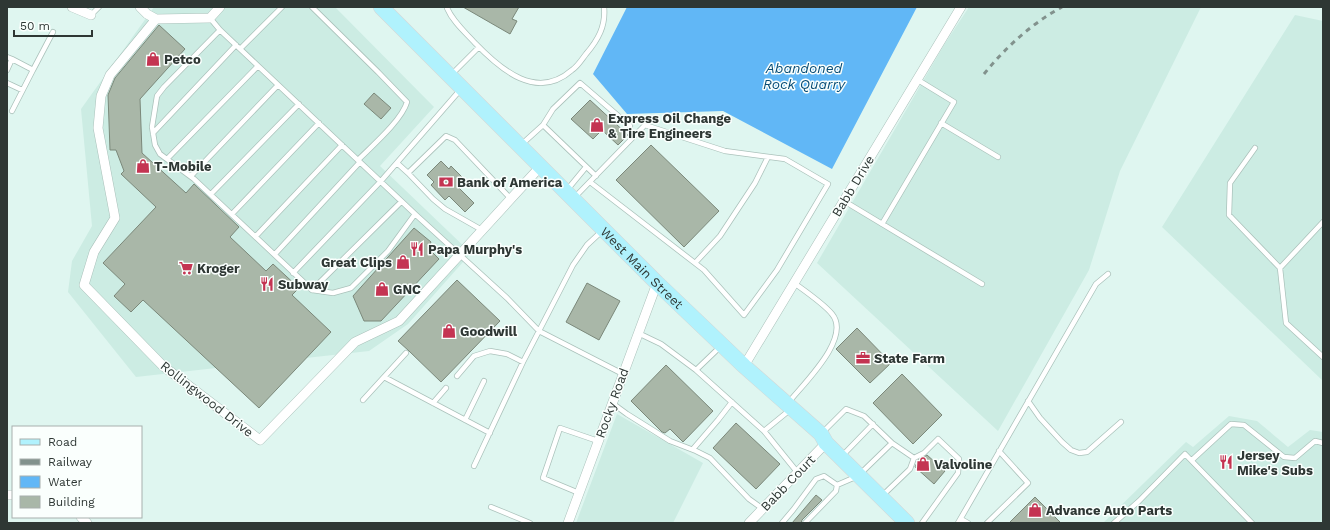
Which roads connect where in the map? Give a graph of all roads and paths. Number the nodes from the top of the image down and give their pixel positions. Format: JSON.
{"nodes":[{"id":1,"x":72,"y":7,"type":"edge"},
{"id":2,"x":99,"y":7,"type":"edge"},
{"id":3,"x":140,"y":7,"type":"edge"},
{"id":4,"x":220,"y":7,"type":"edge"},
{"id":5,"x":282,"y":7,"type":"edge"},
{"id":6,"x":312,"y":7,"type":"edge"},
{"id":7,"x":381,"y":7,"type":"edge"},
{"id":8,"x":447,"y":7,"type":"edge"},
{"id":9,"x":604,"y":7,"type":"edge"},
{"id":10,"x":961,"y":7,"type":"edge"},
{"id":11,"x":91,"y":15,"type":"joint"},
{"id":12,"x":210,"y":18,"type":"junction"},
{"id":13,"x":156,"y":19,"type":"junction"},
{"id":14,"x":220,"y":30,"type":"junction"},
{"id":15,"x":53,"y":32,"type":"dead end"},
{"id":16,"x":238,"y":47,"type":"junction"},
{"id":17,"x":479,"y":47,"type":"junction"},
{"id":18,"x":7,"y":57,"type":"edge"},
{"id":19,"x":12,"y":59,"type":"junction"},
{"id":20,"x":258,"y":66,"type":"junction"},
{"id":21,"x":7,"y":70,"type":"edge"},
{"id":22,"x":33,"y":70,"type":"junction"},
{"id":23,"x":450,"y":76,"type":"junction"},
{"id":24,"x":918,"y":80,"type":"junction"},
{"id":25,"x":7,"y":83,"type":"edge"},
{"id":26,"x":278,"y":85,"type":"junction"},
{"id":27,"x":462,"y":88,"type":"junction"},
{"id":28,"x":22,"y":90,"type":"junction"},
{"id":29,"x":299,"y":104,"type":"junction"},
{"id":30,"x":12,"y":111,"type":"dead end"},
{"id":31,"x":319,"y":123,"type":"junction"},
{"id":32,"x":941,"y":123,"type":"junction"},
{"id":33,"x":543,"y":125,"type":"junction"},
{"id":34,"x":630,"y":126,"type":"dead end"},
{"id":35,"x":153,"y":133,"type":"junction"},
{"id":36,"x":342,"y":145,"type":"junction"},
{"id":37,"x":520,"y":146,"type":"junction"},
{"id":38,"x":1255,"y":148,"type":"dead end"},
{"id":39,"x":768,"y":157,"type":"junction"},
{"id":40,"x":998,"y":157,"type":"dead end"},
{"id":41,"x":167,"y":159,"type":"junction"},
{"id":42,"x":359,"y":161,"type":"junction"},
{"id":43,"x":396,"y":163,"type":"junction"},
{"id":44,"x":540,"y":167,"type":"junction"},
{"id":45,"x":586,"y":167,"type":"junction"},
{"id":46,"x":408,"y":172,"type":"junction"},
{"id":47,"x":191,"y":176,"type":"junction"},
{"id":48,"x":596,"y":176,"type":"junction"},
{"id":49,"x":381,"y":181,"type":"junction"},
{"id":50,"x":590,"y":182,"type":"junction"},
{"id":51,"x":211,"y":194,"type":"junction"},
{"id":52,"x":569,"y":196,"type":"junction"},
{"id":53,"x":511,"y":199,"type":"junction"},
{"id":54,"x":844,"y":201,"type":"junction"},
{"id":55,"x":401,"y":202,"type":"junction"},
{"id":56,"x":232,"y":214,"type":"junction"},
{"id":57,"x":415,"y":214,"type":"junction"},
{"id":58,"x":1323,"y":222,"type":"edge"},
{"id":59,"x":882,"y":224,"type":"junction"},
{"id":60,"x":482,"y":230,"type":"junction"},
{"id":61,"x":603,"y":230,"type":"junction"},
{"id":62,"x":256,"y":236,"type":"junction"},
{"id":63,"x":275,"y":254,"type":"junction"},
{"id":64,"x":459,"y":255,"type":"junction"},
{"id":65,"x":695,"y":263,"type":"junction"},
{"id":66,"x":1280,"y":268,"type":"junction"},
{"id":67,"x":293,"y":273,"type":"junction"},
{"id":68,"x":1108,"y":274,"type":"dead end"},
{"id":69,"x":656,"y":283,"type":"junction"},
{"id":70,"x":794,"y":283,"type":"junction"},
{"id":71,"x":982,"y":284,"type":"dead end"},
{"id":72,"x":312,"y":290,"type":"junction"},
{"id":73,"x":539,"y":331,"type":"junction"},
{"id":74,"x":638,"y":333,"type":"junction"},
{"id":75,"x":722,"y":344,"type":"junction"},
{"id":76,"x":406,"y":353,"type":"dead end"},
{"id":77,"x":1323,"y":357,"type":"edge"},
{"id":78,"x":524,"y":362,"type":"junction"},
{"id":79,"x":744,"y":366,"type":"junction"},
{"id":80,"x":696,"y":370,"type":"junction"},
{"id":81,"x":623,"y":374,"type":"junction"},
{"id":82,"x":457,"y":376,"type":"dead end"},
{"id":83,"x":384,"y":377,"type":"junction"},
{"id":84,"x":484,"y":381,"type":"dead end"},
{"id":85,"x":446,"y":388,"type":"dead end"},
{"id":86,"x":363,"y":400,"type":"dead end"},
{"id":87,"x":1028,"y":401,"type":"junction"},
{"id":88,"x":732,"y":402,"type":"junction"},
{"id":89,"x":434,"y":403,"type":"junction"},
{"id":90,"x":612,"y":403,"type":"junction"},
{"id":91,"x":789,"y":406,"type":"junction"},
{"id":92,"x":465,"y":420,"type":"junction"},
{"id":93,"x":1121,"y":422,"type":"dead end"},
{"id":94,"x":873,"y":424,"type":"junction"},
{"id":95,"x":764,"y":431,"type":"junction"},
{"id":96,"x":490,"y":434,"type":"junction"},
{"id":97,"x":823,"y":439,"type":"junction"},
{"id":98,"x":598,"y":440,"type":"junction"},
{"id":99,"x":892,"y":443,"type":"junction"},
{"id":100,"x":1323,"y":443,"type":"edge"},
{"id":101,"x":693,"y":449,"type":"junction"},
{"id":102,"x":999,"y":451,"type":"junction"},
{"id":103,"x":840,"y":457,"type":"junction"},
{"id":104,"x":914,"y":458,"type":"junction"},
{"id":105,"x":1192,"y":460,"type":"junction"},
{"id":106,"x":474,"y":466,"type":"dead end"},
{"id":107,"x":798,"y":473,"type":"junction"},
{"id":108,"x":858,"y":476,"type":"junction"},
{"id":109,"x":837,"y":485,"type":"junction"},
{"id":110,"x":579,"y":493,"type":"junction"},
{"id":111,"x":881,"y":498,"type":"junction"},
{"id":112,"x":491,"y":507,"type":"dead end"},
{"id":113,"x":763,"y":509,"type":"junction"},
{"id":114,"x":960,"y":521,"type":"edge"},
{"id":115,"x":751,"y":522,"type":"edge"},
{"id":116,"x":530,"y":523,"type":"edge"},
{"id":117,"x":568,"y":523,"type":"edge"},
{"id":118,"x":782,"y":523,"type":"edge"},
{"id":119,"x":805,"y":523,"type":"edge"},
{"id":120,"x":907,"y":523,"type":"edge"},
{"id":121,"x":922,"y":523,"type":"edge"},
{"id":122,"x":968,"y":523,"type":"edge"},
{"id":123,"x":987,"y":523,"type":"edge"},
{"id":124,"x":1114,"y":523,"type":"edge"},
{"id":125,"x":1252,"y":523,"type":"edge"}],
"edges":[{"from":1,"to":11,"type":"street"},
{"from":2,"to":11,"type":"lane"},
{"from":3,"to":13,"type":"street"},
{"from":4,"to":12,"type":"street"},
{"from":5,"to":16,"type":"lane"},
{"from":6,"to":42,"type":"lane"},
{"from":7,"to":23,"type":"main road","name":"West Main Street"},
{"from":8,"to":17,"type":"lane"},
{"from":9,"to":17,"type":"lane"},
{"from":10,"to":24,"type":"street","name":"Babb Drive"},
{"from":12,"to":13,"type":"street"},
{"from":12,"to":14,"type":"lane"},
{"from":13,"to":64,"type":"street","name":"Rollingwood Drive"},
{"from":14,"to":16,"type":"lane"},
{"from":14,"to":35,"type":"lane"},
{"from":15,"to":22,"type":"lane"},
{"from":16,"to":20,"type":"lane"},
{"from":16,"to":35,"type":"lane"},
{"from":17,"to":23,"type":"lane"},
{"from":18,"to":19,"type":"lane"},
{"from":19,"to":21,"type":"lane"},
{"from":19,"to":22,"type":"lane"},
{"from":20,"to":26,"type":"lane"},
{"from":20,"to":41,"type":"lane"},
{"from":22,"to":28,"type":"lane"},
{"from":23,"to":27,"type":"main road","name":"West Main Street"},
{"from":24,"to":32,"type":"lane"},
{"from":24,"to":54,"type":"street","name":"Babb Drive"},
{"from":25,"to":28,"type":"lane"},
{"from":26,"to":29,"type":"lane"},
{"from":26,"to":47,"type":"lane"},
{"from":27,"to":37,"type":"main road","name":"West Main Street"},
{"from":27,"to":43,"type":"lane"},
{"from":28,"to":30,"type":"lane"},
{"from":29,"to":31,"type":"lane"},
{"from":29,"to":51,"type":"lane"},
{"from":31,"to":36,"type":"lane"},
{"from":31,"to":56,"type":"lane"},
{"from":32,"to":40,"type":"lane"},
{"from":32,"to":59,"type":"lane"},
{"from":33,"to":34,"type":"lane"},
{"from":33,"to":37,"type":"lane"},
{"from":33,"to":45,"type":"lane"},
{"from":35,"to":41,"type":"lane"},
{"from":36,"to":42,"type":"lane"},
{"from":36,"to":62,"type":"lane"},
{"from":37,"to":44,"type":"main road","name":"West Main Street"},
{"from":38,"to":66,"type":"lane"},
{"from":39,"to":48,"type":"lane"},
{"from":39,"to":65,"type":"lane"},
{"from":39,"to":65,"type":"lane"},
{"from":41,"to":47,"type":"lane"},
{"from":42,"to":49,"type":"lane"},
{"from":42,"to":63,"type":"lane"},
{"from":43,"to":46,"type":"lane"},
{"from":43,"to":49,"type":"lane"},
{"from":44,"to":52,"type":"main road","name":"West Main Street"},
{"from":44,"to":53,"type":"street","name":"Rollingwood Drive"},
{"from":45,"to":48,"type":"lane"},
{"from":45,"to":52,"type":"lane"},
{"from":46,"to":53,"type":"lane"},
{"from":46,"to":60,"type":"lane"},
{"from":47,"to":51,"type":"lane"},
{"from":48,"to":50,"type":"lane"},
{"from":49,"to":55,"type":"lane"},
{"from":49,"to":67,"type":"lane"},
{"from":50,"to":52,"type":"lane"},
{"from":50,"to":65,"type":"lane"},
{"from":51,"to":56,"type":"lane"},
{"from":52,"to":61,"type":"main road","name":"West Main Street"},
{"from":53,"to":60,"type":"street","name":"Rollingwood Drive"},
{"from":54,"to":59,"type":"lane"},
{"from":54,"to":70,"type":"street","name":"Babb Drive"},
{"from":55,"to":57,"type":"lane"},
{"from":55,"to":72,"type":"lane"},
{"from":56,"to":62,"type":"lane"},
{"from":57,"to":64,"type":"lane"},
{"from":57,"to":72,"type":"lane"},
{"from":58,"to":66,"type":"lane"},
{"from":59,"to":71,"type":"lane"},
{"from":60,"to":64,"type":"street","name":"Rollingwood Drive"},
{"from":61,"to":69,"type":"main road","name":"West Main Street"},
{"from":61,"to":73,"type":"lane"},
{"from":62,"to":63,"type":"lane"},
{"from":63,"to":67,"type":"lane"},
{"from":64,"to":73,"type":"lane"},
{"from":66,"to":77,"type":"lane"},
{"from":67,"to":72,"type":"lane"},
{"from":68,"to":87,"type":"lane"},
{"from":69,"to":74,"type":"street","name":"Rocky Road"},
{"from":69,"to":75,"type":"main road","name":"West Main Street"},
{"from":70,"to":79,"type":"street","name":"Babb Drive"},
{"from":70,"to":91,"type":"lane"},
{"from":73,"to":78,"type":"lane"},
{"from":73,"to":81,"type":"lane"},
{"from":74,"to":80,"type":"lane"},
{"from":74,"to":81,"type":"street","name":"Rocky Road"},
{"from":75,"to":79,"type":"main road","name":"West Main Street"},
{"from":75,"to":80,"type":"lane"},
{"from":76,"to":83,"type":"lane"},
{"from":78,"to":82,"type":"lane"},
{"from":78,"to":96,"type":"lane"},
{"from":79,"to":91,"type":"main road","name":"West Main Street"},
{"from":80,"to":88,"type":"lane"},
{"from":81,"to":90,"type":"street","name":"Rocky Road"},
{"from":83,"to":86,"type":"lane"},
{"from":83,"to":89,"type":"lane"},
{"from":84,"to":92,"type":"lane"},
{"from":85,"to":89,"type":"lane"},
{"from":87,"to":93,"type":"lane"},
{"from":87,"to":102,"type":"lane"},
{"from":88,"to":95,"type":"lane"},
{"from":88,"to":101,"type":"lane"},
{"from":89,"to":92,"type":"lane"},
{"from":90,"to":98,"type":"street","name":"Rocky Road"},
{"from":90,"to":101,"type":"lane"},
{"from":91,"to":95,"type":"lane"},
{"from":91,"to":97,"type":"main road","name":"West Main Street"},
{"from":92,"to":96,"type":"lane"},
{"from":94,"to":97,"type":"lane"},
{"from":94,"to":99,"type":"lane"},
{"from":94,"to":103,"type":"lane"},
{"from":95,"to":107,"type":"lane"},
{"from":96,"to":106,"type":"lane"},
{"from":97,"to":103,"type":"main road","name":"West Main Street"},
{"from":97,"to":107,"type":"street","name":"Babb Court"},
{"from":98,"to":110,"type":"street","name":"Rocky Road"},
{"from":98,"to":110,"type":"lane"},
{"from":99,"to":104,"type":"lane"},
{"from":99,"to":108,"type":"lane"},
{"from":100,"to":105,"type":"lane"},
{"from":101,"to":113,"type":"lane"},
{"from":102,"to":114,"type":"lane"},
{"from":102,"to":123,"type":"lane"},
{"from":103,"to":108,"type":"main road","name":"West Main Street"},
{"from":104,"to":111,"type":"lane"},
{"from":104,"to":121,"type":"lane"},
{"from":105,"to":124,"type":"lane"},
{"from":105,"to":125,"type":"lane"},
{"from":107,"to":113,"type":"street","name":"Babb Court"},
{"from":108,"to":109,"type":"lane"},
{"from":108,"to":111,"type":"main road","name":"West Main Street"},
{"from":109,"to":118,"type":"lane"},
{"from":109,"to":119,"type":"lane"},
{"from":110,"to":117,"type":"street","name":"Rocky Road"},
{"from":111,"to":120,"type":"main road","name":"West Main Street"},
{"from":112,"to":116,"type":"lane"},
{"from":113,"to":115,"type":"street","name":"Babb Court"},
{"from":114,"to":122,"type":"lane"}]}
